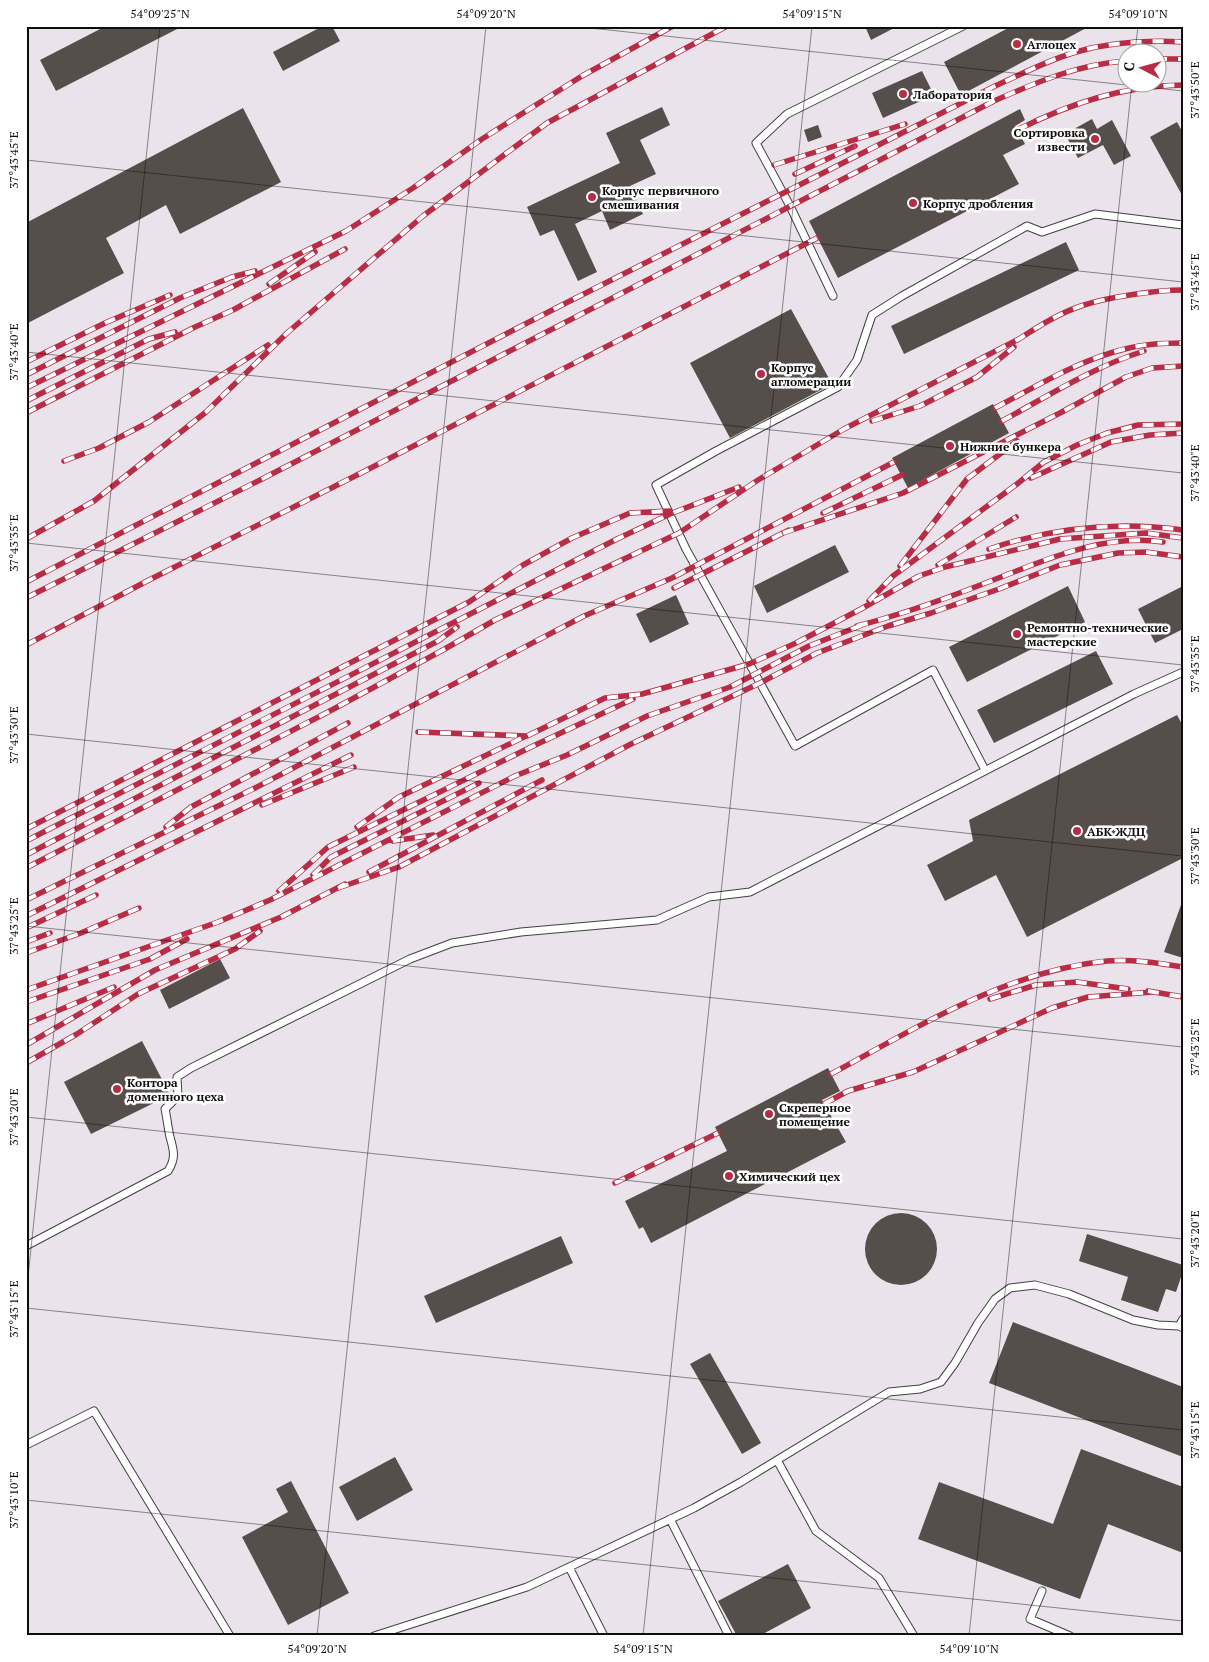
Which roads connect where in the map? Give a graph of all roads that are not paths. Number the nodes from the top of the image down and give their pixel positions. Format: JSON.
{"nodes":[{"id":1,"x":963,"y":26,"type":"edge"},
{"id":2,"x":1183,"y":225,"type":"edge"},
{"id":3,"x":833,"y":296,"type":"dead end"},
{"id":4,"x":1183,"y":672,"type":"edge"},
{"id":5,"x":985,"y":770,"type":"junction"},
{"id":6,"x":26,"y":1246,"type":"edge"},
{"id":7,"x":1182,"y":1324,"type":"edge"},
{"id":8,"x":26,"y":1445,"type":"edge"},
{"id":9,"x":777,"y":1460,"type":"junction"},
{"id":10,"x":670,"y":1519,"type":"junction"},
{"id":11,"x":569,"y":1566,"type":"junction"},
{"id":12,"x":1042,"y":1591,"type":"dead end"},
{"id":13,"x":230,"y":1636,"type":"edge"},
{"id":14,"x":374,"y":1636,"type":"edge"},
{"id":15,"x":604,"y":1636,"type":"edge"},
{"id":16,"x":728,"y":1636,"type":"edge"},
{"id":17,"x":914,"y":1636,"type":"edge"},
{"id":18,"x":1070,"y":1636,"type":"edge"}],
"edges":[{"from":1,"to":3,"type":"lane"},
{"from":2,"to":5,"type":"lane"},
{"from":4,"to":5,"type":"lane"},
{"from":5,"to":6,"type":"lane"},
{"from":7,"to":9,"type":"lane"},
{"from":8,"to":13,"type":"lane"},
{"from":9,"to":10,"type":"lane"},
{"from":9,"to":17,"type":"lane"},
{"from":10,"to":11,"type":"lane"},
{"from":10,"to":16,"type":"lane"},
{"from":11,"to":14,"type":"lane"},
{"from":11,"to":15,"type":"lane"},
{"from":12,"to":18,"type":"lane"}]}
